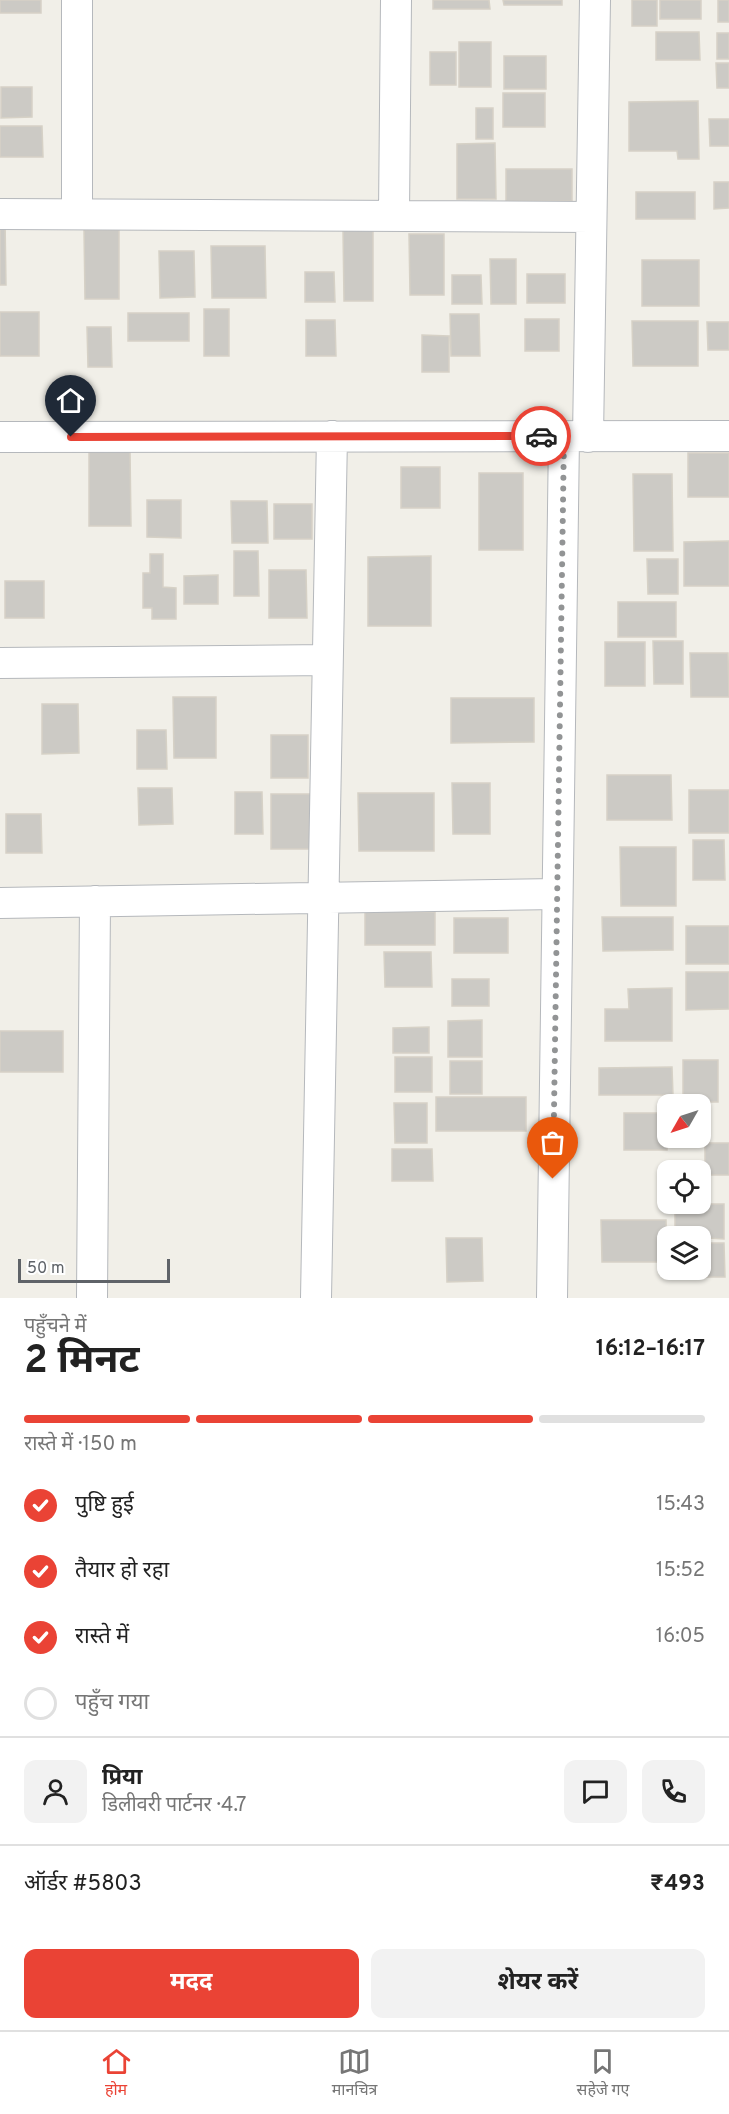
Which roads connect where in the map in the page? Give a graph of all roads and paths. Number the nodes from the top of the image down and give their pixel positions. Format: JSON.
{"nodes":[{"id":1,"x":77,"y":0,"type":"edge"},
{"id":2,"x":396,"y":0,"type":"edge"},
{"id":3,"x":595,"y":0,"type":"edge"},
{"id":4,"x":0,"y":214,"type":"edge"},
{"id":5,"x":77,"y":214,"type":"junction"},
{"id":6,"x":394,"y":214,"type":"junction"},
{"id":7,"x":591,"y":217,"type":"junction"},
{"id":8,"x":332,"y":436,"type":"junction"},
{"id":9,"x":729,"y":436,"type":"edge"},
{"id":10,"x":0,"y":437,"type":"edge"},
{"id":11,"x":576,"y":437,"type":"junction"},
{"id":12,"x":327,"y":660,"type":"junction"},
{"id":13,"x":0,"y":663,"type":"edge"},
{"id":14,"x":557,"y":894,"type":"junction"},
{"id":15,"x":323,"y":898,"type":"junction"},
{"id":16,"x":95,"y":901,"type":"junction"},
{"id":17,"x":0,"y":903,"type":"edge"},
{"id":18,"x":92,"y":1298,"type":"edge"},
{"id":19,"x":316,"y":1298,"type":"edge"},
{"id":20,"x":552,"y":1298,"type":"edge"}],
"edges":[{"from":1,"to":5,"type":"street"},
{"from":2,"to":6,"type":"street"},
{"from":3,"to":7,"type":"street"},
{"from":4,"to":5,"type":"street"},
{"from":5,"to":6,"type":"street"},
{"from":6,"to":7,"type":"street"},
{"from":7,"to":11,"type":"street"},
{"from":8,"to":10,"type":"street"},
{"from":8,"to":11,"type":"street"},
{"from":8,"to":12,"type":"street"},
{"from":9,"to":11,"type":"street"},
{"from":11,"to":14,"type":"street"},
{"from":12,"to":13,"type":"street"},
{"from":12,"to":15,"type":"street"},
{"from":14,"to":15,"type":"street"},
{"from":14,"to":20,"type":"street"},
{"from":15,"to":16,"type":"street"},
{"from":15,"to":19,"type":"street"},
{"from":16,"to":17,"type":"street"},
{"from":16,"to":18,"type":"street"}]}
